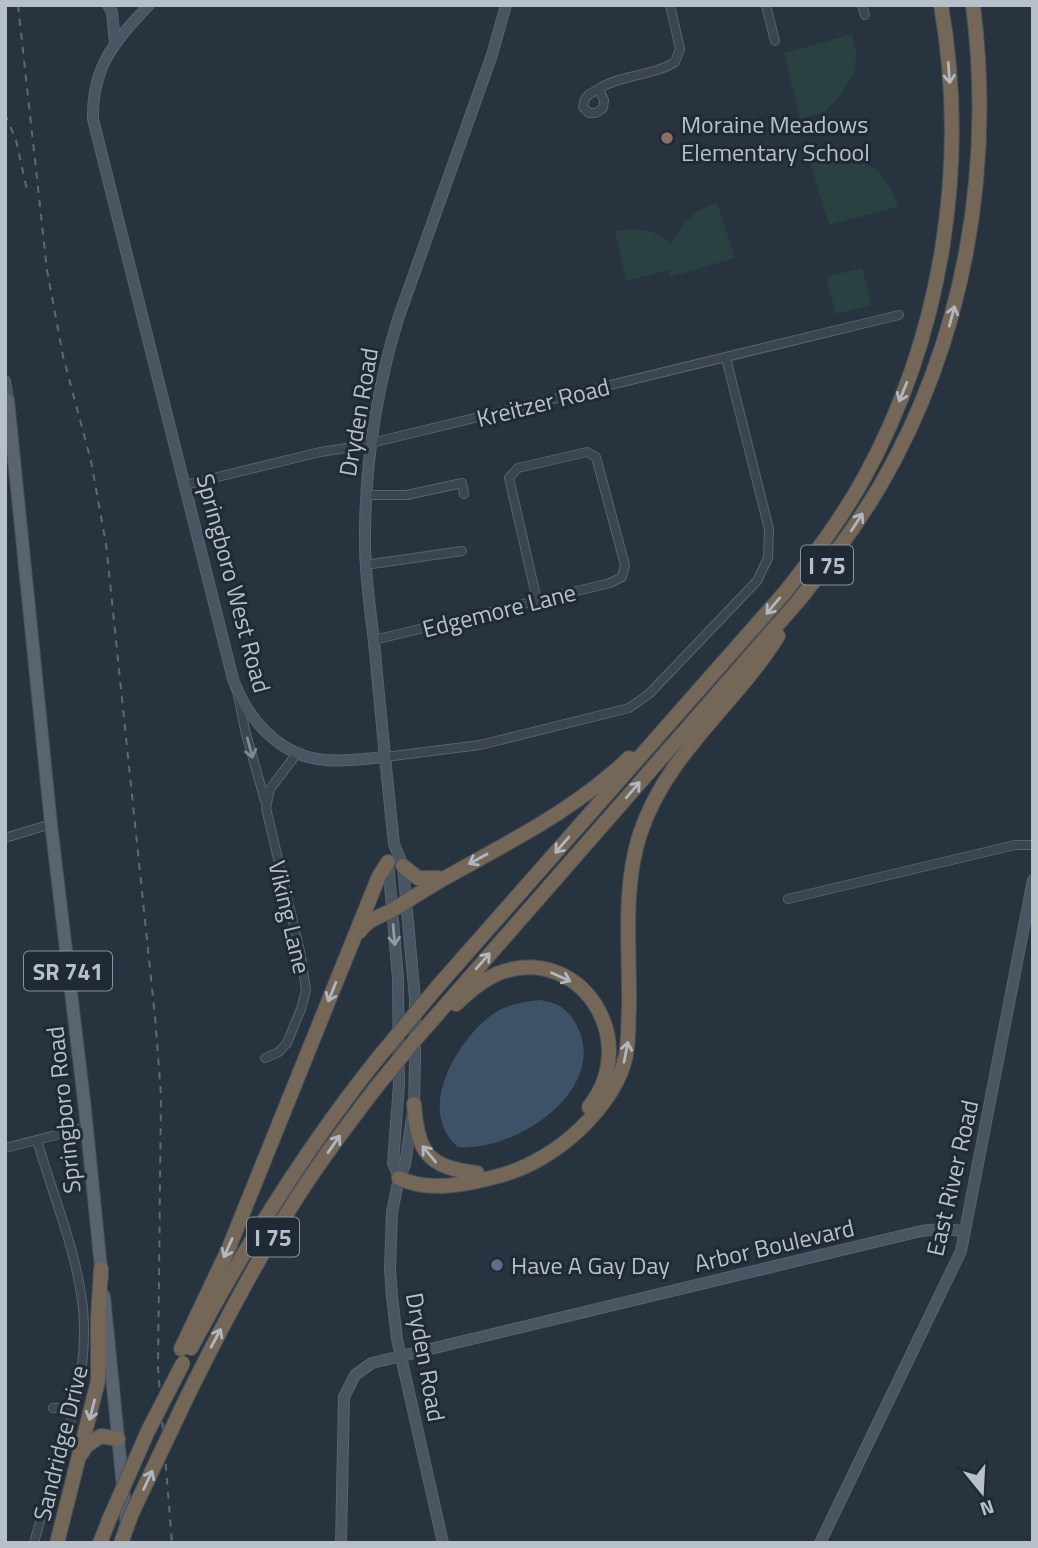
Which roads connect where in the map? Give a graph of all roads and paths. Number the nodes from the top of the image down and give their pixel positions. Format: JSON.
{"nodes":[{"id":1,"x":108,"y":5,"type":"edge"},
{"id":2,"x":149,"y":5,"type":"edge"},
{"id":3,"x":506,"y":5,"type":"edge"},
{"id":4,"x":670,"y":5,"type":"edge"},
{"id":5,"x":766,"y":5,"type":"edge"},
{"id":6,"x":862,"y":5,"type":"edge"},
{"id":7,"x":941,"y":5,"type":"edge"},
{"id":8,"x":973,"y":5,"type":"edge"},
{"id":9,"x":865,"y":15,"type":"dead end"},
{"id":10,"x":775,"y":41,"type":"dead end"},
{"id":11,"x":115,"y":43,"type":"junction"},
{"id":12,"x":599,"y":90,"type":"dead end"},
{"id":13,"x":900,"y":315,"type":"dead end"},
{"id":14,"x":726,"y":358,"type":"junction"},
{"id":15,"x":5,"y":381,"type":"edge"},
{"id":16,"x":6,"y":400,"type":"edge"},
{"id":17,"x":370,"y":444,"type":"junction"},
{"id":18,"x":186,"y":485,"type":"junction"},
{"id":19,"x":464,"y":494,"type":"dead end"},
{"id":20,"x":366,"y":495,"type":"junction"},
{"id":21,"x":462,"y":551,"type":"dead end"},
{"id":22,"x":365,"y":565,"type":"junction"},
{"id":23,"x":800,"y":599,"type":"junction"},
{"id":24,"x":537,"y":600,"type":"junction"},
{"id":25,"x":374,"y":640,"type":"junction"},
{"id":26,"x":238,"y":692,"type":"junction"},
{"id":27,"x":688,"y":702,"type":"junction"},
{"id":28,"x":298,"y":752,"type":"junction"},
{"id":29,"x":385,"y":757,"type":"junction"},
{"id":30,"x":266,"y":803,"type":"junction"},
{"id":31,"x":51,"y":824,"type":"junction"},
{"id":32,"x":5,"y":838,"type":"edge"},
{"id":33,"x":394,"y":844,"type":"junction"},
{"id":34,"x":1033,"y":845,"type":"edge"},
{"id":35,"x":388,"y":862,"type":"junction"},
{"id":36,"x":403,"y":866,"type":"junction"},
{"id":37,"x":453,"y":873,"type":"junction"},
{"id":38,"x":1033,"y":880,"type":"edge"},
{"id":39,"x":788,"y":899,"type":"dead end"},
{"id":40,"x":406,"y":900,"type":"junction"},
{"id":41,"x":392,"y":910,"type":"junction"},
{"id":42,"x":342,"y":968,"type":"junction"},
{"id":43,"x":438,"y":1016,"type":"junction"},
{"id":44,"x":265,"y":1058,"type":"dead end"},
{"id":45,"x":414,"y":1104,"type":"junction"},
{"id":46,"x":87,"y":1127,"type":"junction"},
{"id":47,"x":37,"y":1140,"type":"junction"},
{"id":48,"x":5,"y":1148,"type":"edge"},
{"id":49,"x":477,"y":1173,"type":"junction"},
{"id":50,"x":399,"y":1178,"type":"junction"},
{"id":51,"x":965,"y":1231,"type":"junction"},
{"id":52,"x":101,"y":1269,"type":"junction"},
{"id":53,"x":182,"y":1356,"type":"junction"},
{"id":54,"x":401,"y":1356,"type":"junction"},
{"id":55,"x":74,"y":1406,"type":"junction"},
{"id":56,"x":53,"y":1408,"type":"dead end"},
{"id":57,"x":118,"y":1439,"type":"junction"},
{"id":58,"x":79,"y":1461,"type":"junction"},
{"id":59,"x":34,"y":1543,"type":"edge"},
{"id":60,"x":57,"y":1543,"type":"edge"},
{"id":61,"x":100,"y":1543,"type":"edge"},
{"id":62,"x":121,"y":1543,"type":"edge"},
{"id":63,"x":128,"y":1543,"type":"edge"},
{"id":64,"x":341,"y":1543,"type":"edge"},
{"id":65,"x":443,"y":1543,"type":"edge"},
{"id":66,"x":820,"y":1543,"type":"edge"}],
"edges":[{"from":1,"to":11,"type":"street"},
{"from":2,"to":11,"type":"street","name":"Springboro West Road"},
{"from":3,"to":17,"type":"street","name":"Dryden Road"},
{"from":4,"to":12,"type":"street"},
{"from":5,"to":10,"type":"street"},
{"from":6,"to":9,"type":"street"},
{"from":7,"to":27,"type":"highway","number":"I 75","one_way":true},
{"from":23,"to":8,"type":"highway","number":"I 75","one_way":true},
{"from":11,"to":18,"type":"street","name":"Springboro West Road"},
{"from":13,"to":14,"type":"street","name":"Kreitzer Road"},
{"from":14,"to":17,"type":"street","name":"Kreitzer Road"},
{"from":14,"to":29,"type":"street","name":"Springboro West Road"},
{"from":15,"to":16,"type":"street","name":"Springboro Road","number":"SR 741"},
{"from":16,"to":31,"type":"main road","name":"Springboro Road","number":"SR 741"},
{"from":17,"to":18,"type":"street","name":"Kreitzer Road"},
{"from":17,"to":20,"type":"street","name":"Dryden Road"},
{"from":18,"to":26,"type":"street","name":"Springboro West Road"},
{"from":19,"to":20,"type":"street"},
{"from":20,"to":22,"type":"street","name":"Dryden Road"},
{"from":21,"to":22,"type":"street"},
{"from":22,"to":25,"type":"street","name":"Dryden Road"},
{"from":43,"to":23,"type":"highway","number":"I 75","one_way":true},
{"from":50,"to":23,"type":"highway","one_way":true},
{"from":24,"to":24,"type":"street","name":"Edgemore Lane"},
{"from":24,"to":25,"type":"street","name":"Edgemore Lane"},
{"from":25,"to":29,"type":"street","name":"Dryden Road"},
{"from":26,"to":28,"type":"street","name":"Springboro West Road"},
{"from":26,"to":30,"type":"street","name":"Viking Lane","one_way":true},
{"from":27,"to":37,"type":"highway","one_way":true},
{"from":27,"to":53,"type":"highway","number":"I 75","one_way":true,"bridge":true},
{"from":28,"to":29,"type":"street","name":"Springboro West Road"},
{"from":28,"to":30,"type":"street"},
{"from":29,"to":33,"type":"street","name":"Dryden Road"},
{"from":30,"to":44,"type":"street","name":"Viking Lane"},
{"from":31,"to":32,"type":"street"},
{"from":31,"to":46,"type":"main road","name":"Springboro Road","number":"SR 741"},
{"from":33,"to":35,"type":"street","name":"Dryden Road"},
{"from":33,"to":36,"type":"street","name":"Dryden Road"},
{"from":34,"to":39,"type":"street"},
{"from":35,"to":41,"type":"street","name":"Dryden Road"},
{"from":35,"to":42,"type":"highway"},
{"from":36,"to":37,"type":"highway"},
{"from":36,"to":40,"type":"street","name":"Dryden Road"},
{"from":37,"to":40,"type":"highway"},
{"from":38,"to":51,"type":"street","name":"East River Road"},
{"from":40,"to":41,"type":"highway"},
{"from":40,"to":45,"type":"street","name":"Dryden Road"},
{"from":41,"to":42,"type":"highway"},
{"from":41,"to":50,"type":"street","name":"Dryden Road","one_way":true},
{"from":42,"to":53,"type":"highway","one_way":true},
{"from":43,"to":49,"type":"highway","one_way":true},
{"from":62,"to":43,"type":"highway","number":"I 75","one_way":true,"bridge":true},
{"from":49,"to":45,"type":"highway","one_way":true},
{"from":45,"to":50,"type":"street","name":"Dryden Road"},
{"from":46,"to":47,"type":"street"},
{"from":46,"to":52,"type":"main road","name":"Springboro Road","number":"SR 741"},
{"from":47,"to":48,"type":"street"},
{"from":47,"to":55,"type":"street","name":"Sandridge Drive"},
{"from":49,"to":50,"type":"highway"},
{"from":50,"to":54,"type":"street","name":"Dryden Road"},
{"from":51,"to":54,"type":"street","name":"Arbor Boulevard"},
{"from":51,"to":66,"type":"street","name":"East River Road"},
{"from":52,"to":57,"type":"main road","name":"Springboro Road","number":"SR 741"},
{"from":52,"to":58,"type":"highway","one_way":true},
{"from":53,"to":61,"type":"highway","number":"I 75","bridge":true},
{"from":54,"to":64,"type":"street","name":"Arbor Boulevard"},
{"from":54,"to":65,"type":"street","name":"Dryden Road"},
{"from":55,"to":56,"type":"street"},
{"from":55,"to":59,"type":"street","name":"Sandridge Drive"},
{"from":57,"to":58,"type":"highway"},
{"from":57,"to":63,"type":"main road","name":"Springboro Road","number":"SR 741"},
{"from":58,"to":60,"type":"highway"}]}
